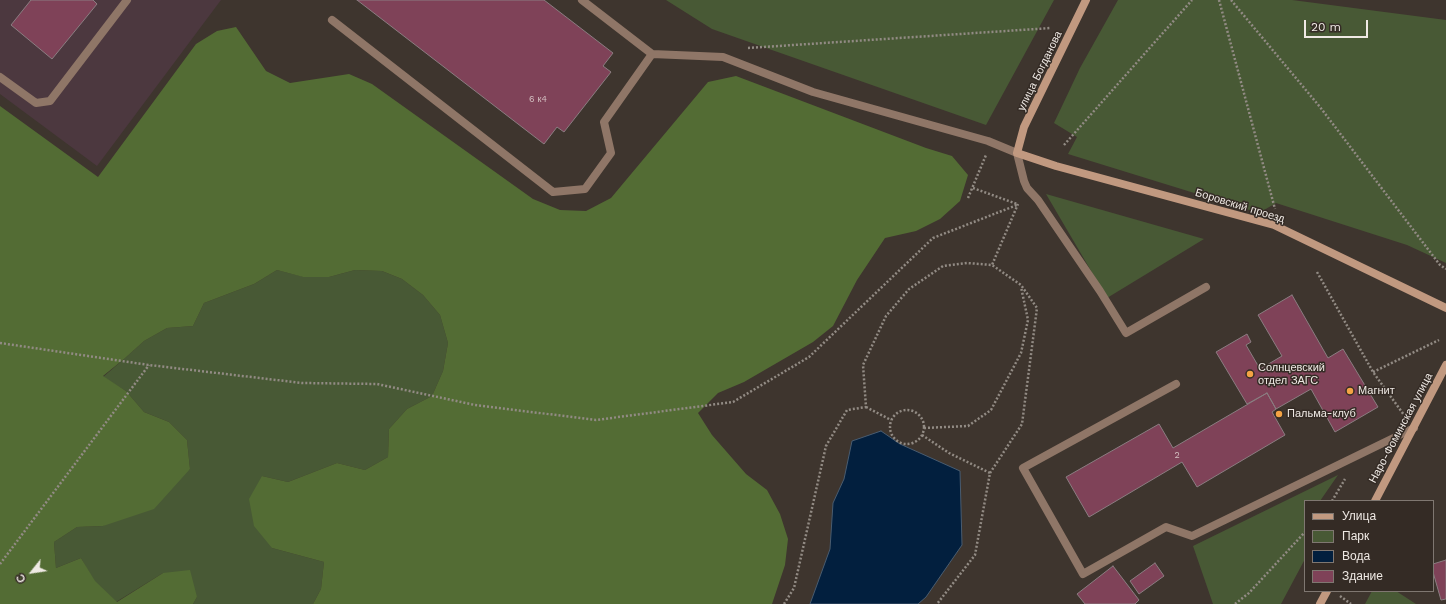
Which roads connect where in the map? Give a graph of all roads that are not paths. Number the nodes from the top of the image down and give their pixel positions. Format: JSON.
{"nodes":[{"id":1,"x":127,"y":0,"type":"edge"},
{"id":2,"x":582,"y":0,"type":"edge"},
{"id":3,"x":1086,"y":0,"type":"edge"},
{"id":4,"x":332,"y":20,"type":"dead end"},
{"id":5,"x":652,"y":54,"type":"junction"},
{"id":6,"x":0,"y":77,"type":"edge"},
{"id":7,"x":1017,"y":153,"type":"junction"},
{"id":8,"x":1206,"y":287,"type":"dead end"},
{"id":9,"x":1446,"y":308,"type":"edge"},
{"id":10,"x":1446,"y":365,"type":"edge"},
{"id":11,"x":1176,"y":384,"type":"dead end"},
{"id":12,"x":1414,"y":428,"type":"junction"},
{"id":13,"x":1376,"y":500,"type":"edge"},
{"id":14,"x":1326,"y":592,"type":"edge"},
{"id":15,"x":1320,"y":604,"type":"edge"}],
"edges":[{"from":1,"to":6,"type":"lane"},
{"from":2,"to":5,"type":"lane"},
{"from":3,"to":7,"type":"street","name":"улица Богданова"},
{"from":4,"to":5,"type":"lane"},
{"from":5,"to":7,"type":"lane"},
{"from":7,"to":8,"type":"lane"},
{"from":7,"to":9,"type":"street","name":"Боровский проезд"},
{"from":10,"to":12,"type":"street","name":"Наро-Фоминская улица"},
{"from":11,"to":12,"type":"lane"},
{"from":12,"to":13,"type":"street","name":"Наро-Фоминская улица"},
{"from":14,"to":15,"type":"street"}]}
